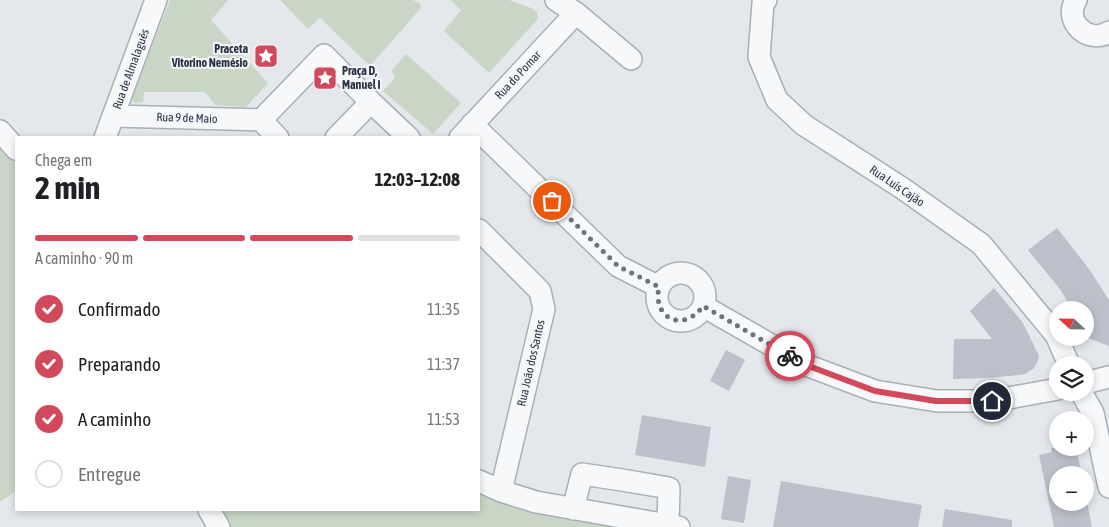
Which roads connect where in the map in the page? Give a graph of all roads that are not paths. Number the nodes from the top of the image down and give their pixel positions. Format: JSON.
{"nodes":[{"id":1,"x":156,"y":0,"type":"edge"},
{"id":2,"x":556,"y":0,"type":"edge"},
{"id":3,"x":766,"y":0,"type":"edge"},
{"id":4,"x":1072,"y":1,"type":"edge"},
{"id":5,"x":576,"y":13,"type":"junction"},
{"id":6,"x":1109,"y":32,"type":"edge"},
{"id":7,"x":631,"y":59,"type":"dead end"},
{"id":8,"x":371,"y":102,"type":"junction"},
{"id":9,"x":113,"y":116,"type":"junction"},
{"id":10,"x":261,"y":120,"type":"junction"},
{"id":11,"x":0,"y":131,"type":"edge"},
{"id":12,"x":466,"y":131,"type":"edge"},
{"id":13,"x":106,"y":136,"type":"edge"},
{"id":14,"x":276,"y":136,"type":"edge"},
{"id":15,"x":338,"y":136,"type":"edge"},
{"id":16,"x":407,"y":136,"type":"edge"},
{"id":17,"x":480,"y":143,"type":"edge"},
{"id":18,"x":15,"y":148,"type":"edge"},
{"id":19,"x":480,"y":231,"type":"edge"},
{"id":20,"x":659,"y":287,"type":"junction"},
{"id":21,"x":703,"y":306,"type":"junction"},
{"id":22,"x":1064,"y":356,"type":"edge"},
{"id":23,"x":1109,"y":377,"type":"edge"},
{"id":24,"x":1094,"y":381,"type":"edge"},
{"id":25,"x":1049,"y":391,"type":"edge"},
{"id":26,"x":1086,"y":401,"type":"edge"},
{"id":27,"x":480,"y":481,"type":"edge"},
{"id":28,"x":1109,"y":487,"type":"edge"},
{"id":29,"x":501,"y":491,"type":"junction"},
{"id":30,"x":573,"y":509,"type":"junction"},
{"id":31,"x":210,"y":511,"type":"edge"},
{"id":32,"x":674,"y":526,"type":"edge"},
{"id":33,"x":219,"y":527,"type":"edge"}],
"edges":[{"from":1,"to":9,"type":"street","name":"Rua de Almalaguês"},
{"from":2,"to":5,"type":"street"},
{"from":3,"to":22,"type":"street","name":"Rua Luís Cajão"},
{"from":4,"to":6,"type":"street"},
{"from":5,"to":7,"type":"street"},
{"from":5,"to":12,"type":"street","name":"Rua do Pomar"},
{"from":8,"to":10,"type":"street"},
{"from":8,"to":15,"type":"street"},
{"from":8,"to":16,"type":"street"},
{"from":9,"to":10,"type":"street","name":"Rua 9 de Maio"},
{"from":9,"to":13,"type":"street","name":"Rua de Almalaguês"},
{"from":10,"to":14,"type":"street"},
{"from":11,"to":18,"type":"street"},
{"from":17,"to":20,"type":"street"},
{"from":19,"to":29,"type":"street","name":"Rua João dos Santos"},
{"from":20,"to":21,"type":"street"},
{"from":20,"to":21,"type":"street"},
{"from":21,"to":25,"type":"street"},
{"from":23,"to":24,"type":"street"},
{"from":26,"to":28,"type":"street"},
{"from":27,"to":29,"type":"street"},
{"from":29,"to":30,"type":"street"},
{"from":30,"to":32,"type":"street"},
{"from":30,"to":32,"type":"street"},
{"from":31,"to":33,"type":"street"}]}
